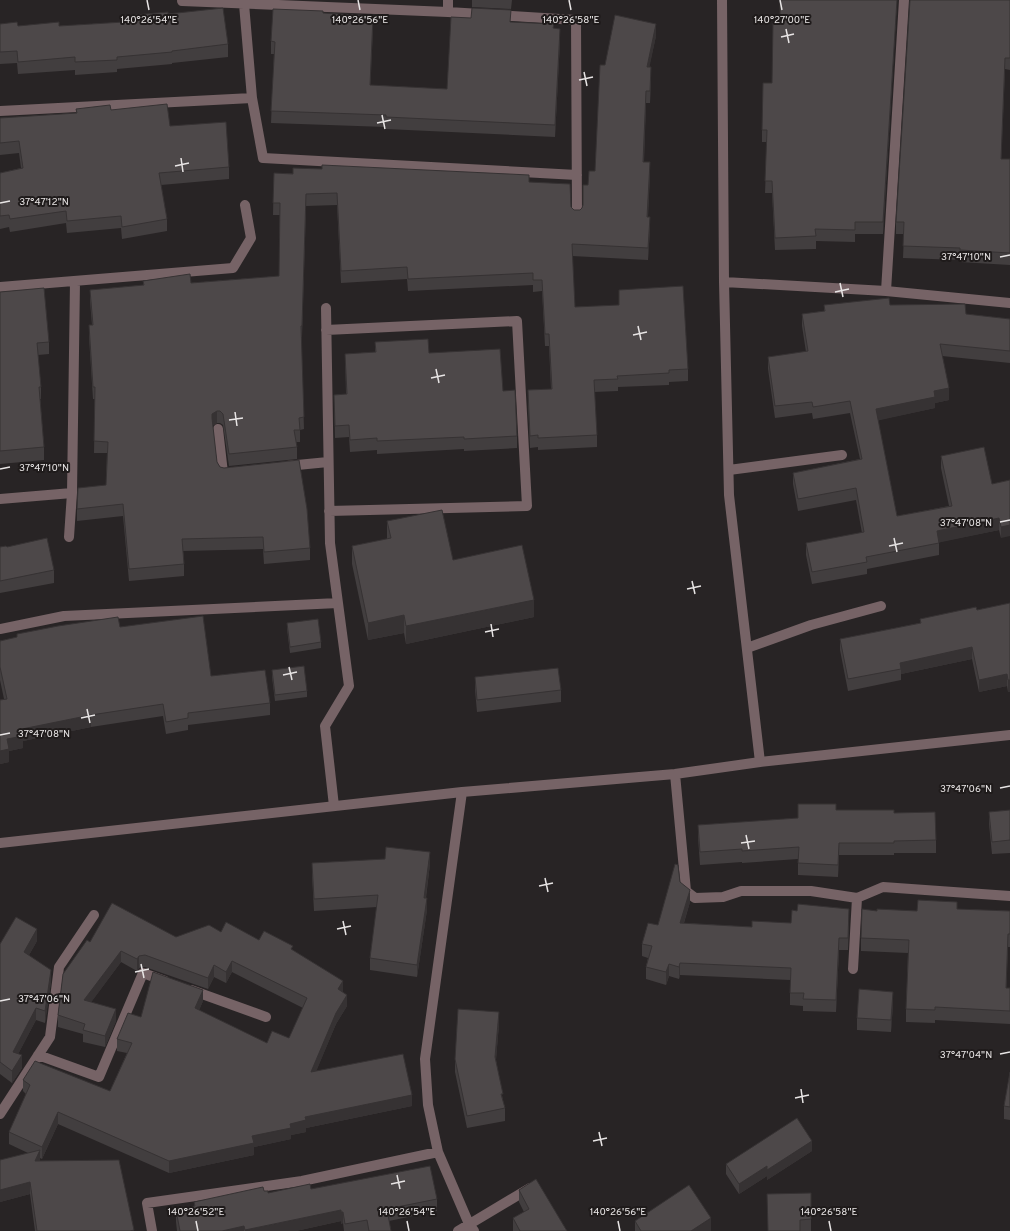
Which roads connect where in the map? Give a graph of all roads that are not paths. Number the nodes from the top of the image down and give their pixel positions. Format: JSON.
{"nodes":[{"id":1,"x":448,"y":0,"type":"edge"},
{"id":2,"x":722,"y":0,"type":"edge"},
{"id":3,"x":904,"y":0,"type":"edge"},
{"id":4,"x":182,"y":1,"type":"dead end"},
{"id":5,"x":244,"y":4,"type":"junction"},
{"id":6,"x":448,"y":12,"type":"junction"},
{"id":7,"x":252,"y":98,"type":"junction"},
{"id":8,"x":0,"y":111,"type":"edge"},
{"id":9,"x":577,"y":175,"type":"junction"},
{"id":10,"x":245,"y":205,"type":"dead end"},
{"id":11,"x":578,"y":216,"type":"edge"},
{"id":12,"x":75,"y":281,"type":"junction"},
{"id":13,"x":724,"y":282,"type":"junction"},
{"id":14,"x":0,"y":287,"type":"edge"},
{"id":15,"x":886,"y":291,"type":"junction"},
{"id":16,"x":1010,"y":301,"type":"edge"},
{"id":17,"x":326,"y":308,"type":"dead end"},
{"id":18,"x":326,"y":330,"type":"junction"},
{"id":19,"x":218,"y":429,"type":"dead end"},
{"id":20,"x":842,"y":454,"type":"dead end"},
{"id":21,"x":328,"y":462,"type":"junction"},
{"id":22,"x":275,"y":467,"type":"edge"},
{"id":23,"x":729,"y":470,"type":"junction"},
{"id":24,"x":238,"y":471,"type":"edge"},
{"id":25,"x":72,"y":493,"type":"junction"},
{"id":26,"x":0,"y":499,"type":"edge"},
{"id":27,"x":329,"y":511,"type":"junction"},
{"id":28,"x":69,"y":537,"type":"dead end"},
{"id":29,"x":338,"y":603,"type":"junction"},
{"id":30,"x":881,"y":606,"type":"dead end"},
{"id":31,"x":0,"y":629,"type":"edge"},
{"id":32,"x":746,"y":648,"type":"junction"},
{"id":33,"x":1010,"y":735,"type":"edge"},
{"id":34,"x":760,"y":762,"type":"junction"},
{"id":35,"x":675,"y":774,"type":"junction"},
{"id":36,"x":462,"y":792,"type":"junction"},
{"id":37,"x":334,"y":806,"type":"junction"},
{"id":38,"x":0,"y":843,"type":"edge"},
{"id":39,"x":1010,"y":896,"type":"edge"},
{"id":40,"x":857,"y":898,"type":"junction"},
{"id":41,"x":94,"y":915,"type":"dead end"},
{"id":42,"x":852,"y":969,"type":"dead end"},
{"id":43,"x":266,"y":1017,"type":"dead end"},
{"id":44,"x":38,"y":1055,"type":"junction"},
{"id":45,"x":0,"y":1114,"type":"edge"},
{"id":46,"x":438,"y":1152,"type":"junction"},
{"id":47,"x":533,"y":1186,"type":"edge"},
{"id":48,"x":471,"y":1227,"type":"edge"},
{"id":49,"x":152,"y":1231,"type":"edge"},
{"id":50,"x":458,"y":1231,"type":"edge"}],
"edges":[{"from":1,"to":6,"type":"street"},
{"from":2,"to":13,"type":"street"},
{"from":3,"to":15,"type":"street"},
{"from":4,"to":5,"type":"street"},
{"from":5,"to":6,"type":"street"},
{"from":5,"to":7,"type":"street"},
{"from":6,"to":9,"type":"street"},
{"from":7,"to":8,"type":"street"},
{"from":7,"to":9,"type":"street"},
{"from":9,"to":11,"type":"street"},
{"from":10,"to":12,"type":"street"},
{"from":12,"to":14,"type":"street"},
{"from":12,"to":25,"type":"street"},
{"from":13,"to":15,"type":"street"},
{"from":13,"to":23,"type":"street"},
{"from":15,"to":16,"type":"street"},
{"from":17,"to":18,"type":"street"},
{"from":18,"to":21,"type":"street"},
{"from":18,"to":27,"type":"street"},
{"from":19,"to":24,"type":"street"},
{"from":20,"to":23,"type":"street"},
{"from":21,"to":22,"type":"street"},
{"from":21,"to":27,"type":"street"},
{"from":23,"to":32,"type":"street"},
{"from":25,"to":26,"type":"street"},
{"from":25,"to":28,"type":"street"},
{"from":27,"to":29,"type":"street"},
{"from":29,"to":31,"type":"street"},
{"from":29,"to":37,"type":"street"},
{"from":30,"to":32,"type":"street"},
{"from":32,"to":34,"type":"street"},
{"from":33,"to":34,"type":"street"},
{"from":34,"to":35,"type":"street"},
{"from":35,"to":36,"type":"street"},
{"from":35,"to":40,"type":"street"},
{"from":36,"to":37,"type":"street"},
{"from":36,"to":46,"type":"street"},
{"from":37,"to":38,"type":"street"},
{"from":39,"to":40,"type":"street"},
{"from":40,"to":42,"type":"street"},
{"from":41,"to":44,"type":"street"},
{"from":43,"to":44,"type":"street"},
{"from":44,"to":45,"type":"street"},
{"from":46,"to":48,"type":"street"},
{"from":46,"to":49,"type":"street"},
{"from":47,"to":48,"type":"street"},
{"from":48,"to":50,"type":"street"}]}
